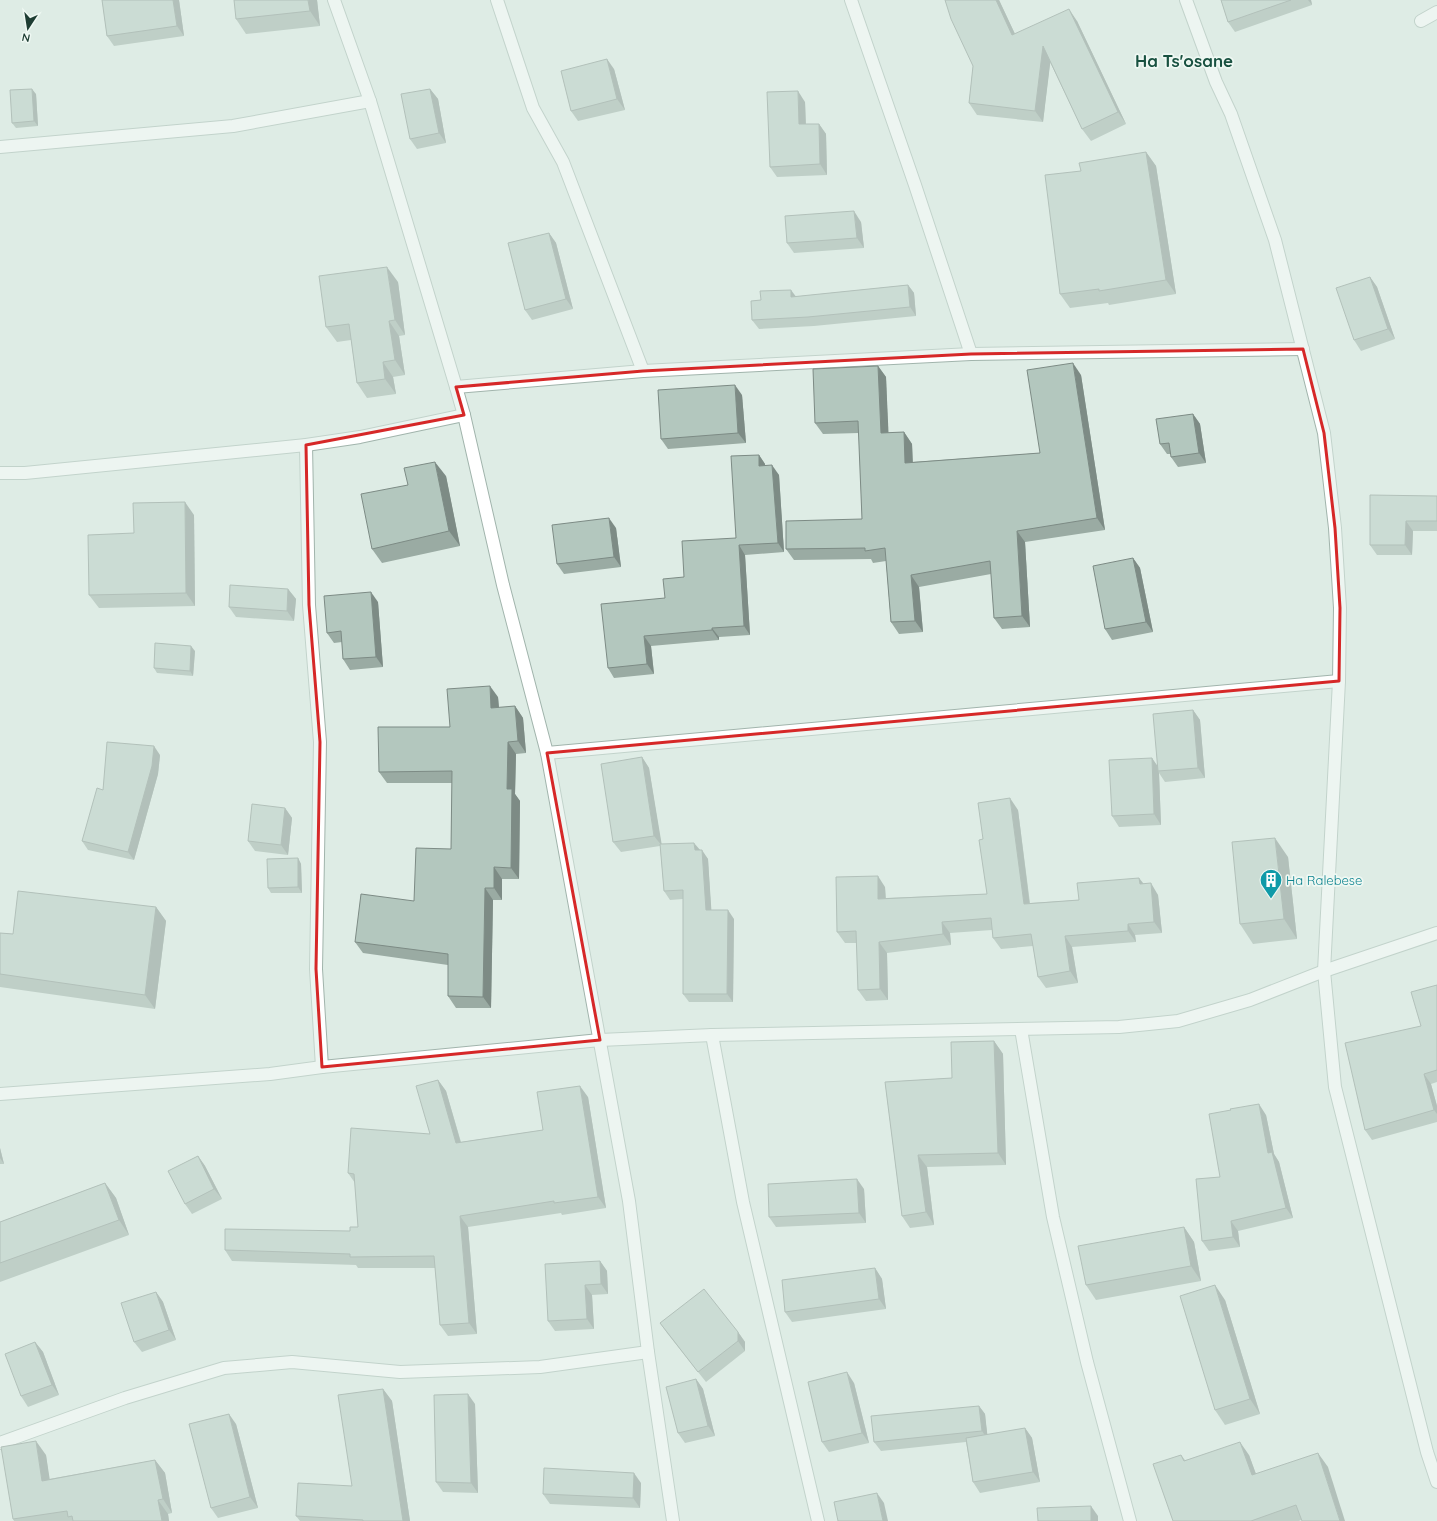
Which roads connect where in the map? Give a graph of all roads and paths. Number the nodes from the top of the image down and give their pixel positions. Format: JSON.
{"nodes":[{"id":1,"x":334,"y":0,"type":"edge"},
{"id":2,"x":497,"y":0,"type":"edge"},
{"id":3,"x":851,"y":0,"type":"edge"},
{"id":4,"x":1186,"y":0,"type":"edge"},
{"id":5,"x":1437,"y":12,"type":"edge"},
{"id":6,"x":1421,"y":21,"type":"dead end"},
{"id":7,"x":370,"y":101,"type":"junction"},
{"id":8,"x":0,"y":147,"type":"edge"},
{"id":9,"x":1303,"y":349,"type":"junction"},
{"id":10,"x":971,"y":354,"type":"junction"},
{"id":11,"x":644,"y":371,"type":"junction"},
{"id":12,"x":456,"y":387,"type":"junction"},
{"id":13,"x":464,"y":415,"type":"junction"},
{"id":14,"x":306,"y":445,"type":"junction"},
{"id":15,"x":0,"y":473,"type":"edge"},
{"id":16,"x":1339,"y":681,"type":"junction"},
{"id":17,"x":547,"y":753,"type":"junction"},
{"id":18,"x":1437,"y":933,"type":"edge"},
{"id":19,"x":1324,"y":970,"type":"junction"},
{"id":20,"x":1021,"y":1030,"type":"junction"},
{"id":21,"x":712,"y":1035,"type":"junction"},
{"id":22,"x":600,"y":1040,"type":"junction"},
{"id":23,"x":322,"y":1067,"type":"junction"},
{"id":24,"x":0,"y":1094,"type":"edge"},
{"id":25,"x":648,"y":1352,"type":"junction"},
{"id":26,"x":0,"y":1443,"type":"edge"},
{"id":27,"x":1437,"y":1482,"type":"edge"},
{"id":28,"x":672,"y":1521,"type":"edge"},
{"id":29,"x":818,"y":1521,"type":"edge"},
{"id":30,"x":1130,"y":1521,"type":"edge"}],
"edges":[{"from":1,"to":7,"type":"street"},
{"from":2,"to":11,"type":"street"},
{"from":3,"to":10,"type":"street"},
{"from":4,"to":9,"type":"street"},
{"from":5,"to":6,"type":"street"},
{"from":7,"to":8,"type":"street"},
{"from":7,"to":12,"type":"street"},
{"from":9,"to":10,"type":"street"},
{"from":9,"to":16,"type":"street"},
{"from":10,"to":11,"type":"street"},
{"from":11,"to":12,"type":"street"},
{"from":12,"to":13,"type":"street"},
{"from":13,"to":14,"type":"street"},
{"from":13,"to":17,"type":"street"},
{"from":14,"to":15,"type":"street"},
{"from":14,"to":23,"type":"street"},
{"from":16,"to":17,"type":"street"},
{"from":16,"to":19,"type":"street"},
{"from":17,"to":22,"type":"street"},
{"from":18,"to":19,"type":"street"},
{"from":19,"to":20,"type":"street"},
{"from":19,"to":27,"type":"street"},
{"from":20,"to":21,"type":"street"},
{"from":20,"to":30,"type":"street"},
{"from":21,"to":22,"type":"street"},
{"from":21,"to":29,"type":"street"},
{"from":22,"to":23,"type":"street"},
{"from":22,"to":25,"type":"street"},
{"from":23,"to":24,"type":"street"},
{"from":25,"to":26,"type":"street"},
{"from":25,"to":28,"type":"street"}]}
